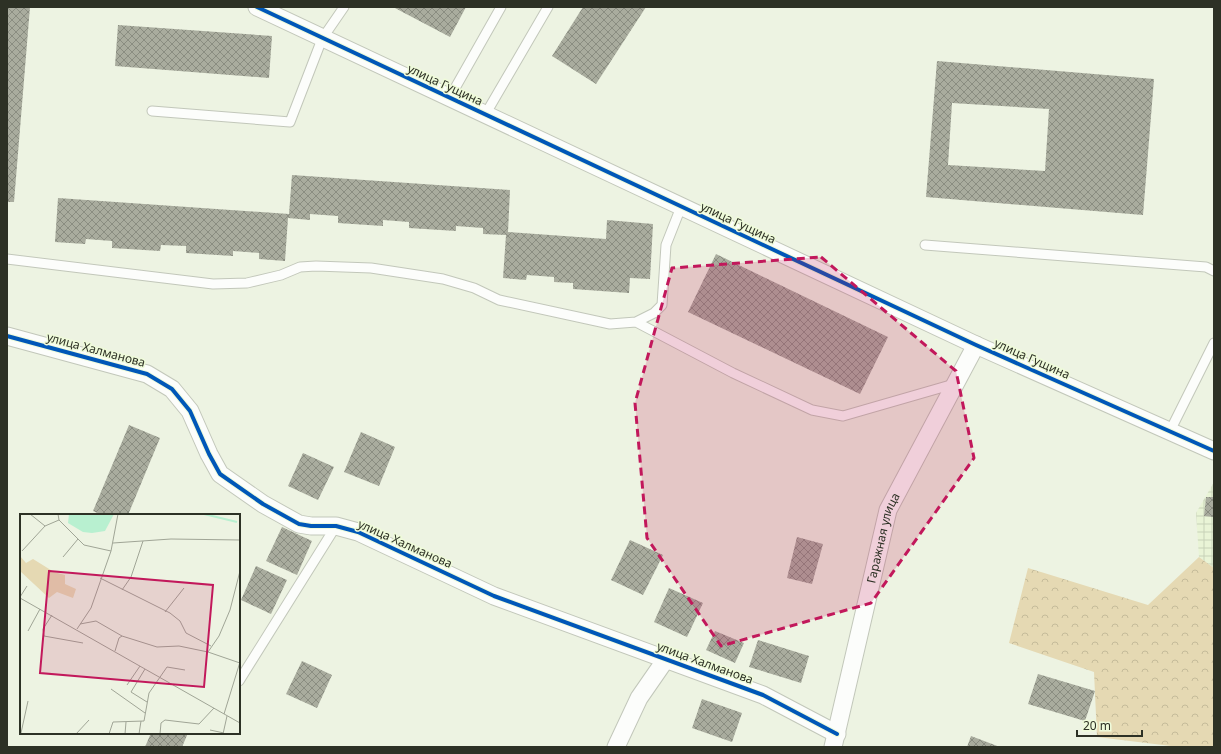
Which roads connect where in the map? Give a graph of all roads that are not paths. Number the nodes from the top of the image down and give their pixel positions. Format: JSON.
{"nodes":[{"id":1,"x":257,"y":7,"type":"edge"},
{"id":2,"x":344,"y":7,"type":"edge"},
{"id":3,"x":501,"y":7,"type":"edge"},
{"id":4,"x":548,"y":7,"type":"edge"},
{"id":5,"x":322,"y":39,"type":"junction"},
{"id":6,"x":450,"y":97,"type":"junction"},
{"id":7,"x":152,"y":111,"type":"dead end"},
{"id":8,"x":485,"y":115,"type":"junction"},
{"id":9,"x":681,"y":207,"type":"junction"},
{"id":10,"x":925,"y":245,"type":"dead end"},
{"id":11,"x":7,"y":259,"type":"edge"},
{"id":12,"x":1214,"y":272,"type":"edge"},
{"id":13,"x":636,"y":322,"type":"junction"},
{"id":14,"x":7,"y":336,"type":"edge"},
{"id":15,"x":1214,"y":343,"type":"edge"},
{"id":16,"x":976,"y":345,"type":"junction"},
{"id":17,"x":956,"y":384,"type":"junction"},
{"id":18,"x":1170,"y":431,"type":"junction"},
{"id":19,"x":1214,"y":451,"type":"edge"},
{"id":20,"x":336,"y":526,"type":"junction"},
{"id":21,"x":666,"y":659,"type":"junction"},
{"id":22,"x":240,"y":679,"type":"edge"},
{"id":23,"x":835,"y":740,"type":"edge"},
{"id":24,"x":616,"y":747,"type":"edge"}],
"edges":[{"from":1,"to":5,"type":"street","name":"улица Гущина"},
{"from":2,"to":5,"type":"lane"},
{"from":3,"to":6,"type":"lane"},
{"from":4,"to":8,"type":"lane"},
{"from":5,"to":6,"type":"street","name":"улица Гущина"},
{"from":5,"to":7,"type":"lane"},
{"from":6,"to":8,"type":"street","name":"улица Гущина"},
{"from":8,"to":9,"type":"street","name":"улица Гущина"},
{"from":9,"to":13,"type":"lane"},
{"from":9,"to":16,"type":"street","name":"улица Гущина"},
{"from":10,"to":12,"type":"lane"},
{"from":11,"to":13,"type":"lane"},
{"from":13,"to":17,"type":"lane"},
{"from":14,"to":20,"type":"street","name":"улица Халманова"},
{"from":15,"to":18,"type":"lane"},
{"from":16,"to":17,"type":"street","name":"Гаражная улица"},
{"from":16,"to":18,"type":"street","name":"улица Гущина"},
{"from":17,"to":23,"type":"street","name":"Гаражная улица"},
{"from":18,"to":19,"type":"street","name":"улица Гущина"},
{"from":20,"to":21,"type":"street","name":"улица Халманова"},
{"from":20,"to":22,"type":"lane"},
{"from":21,"to":23,"type":"street","name":"улица Халманова"},
{"from":21,"to":24,"type":"street"}]}
